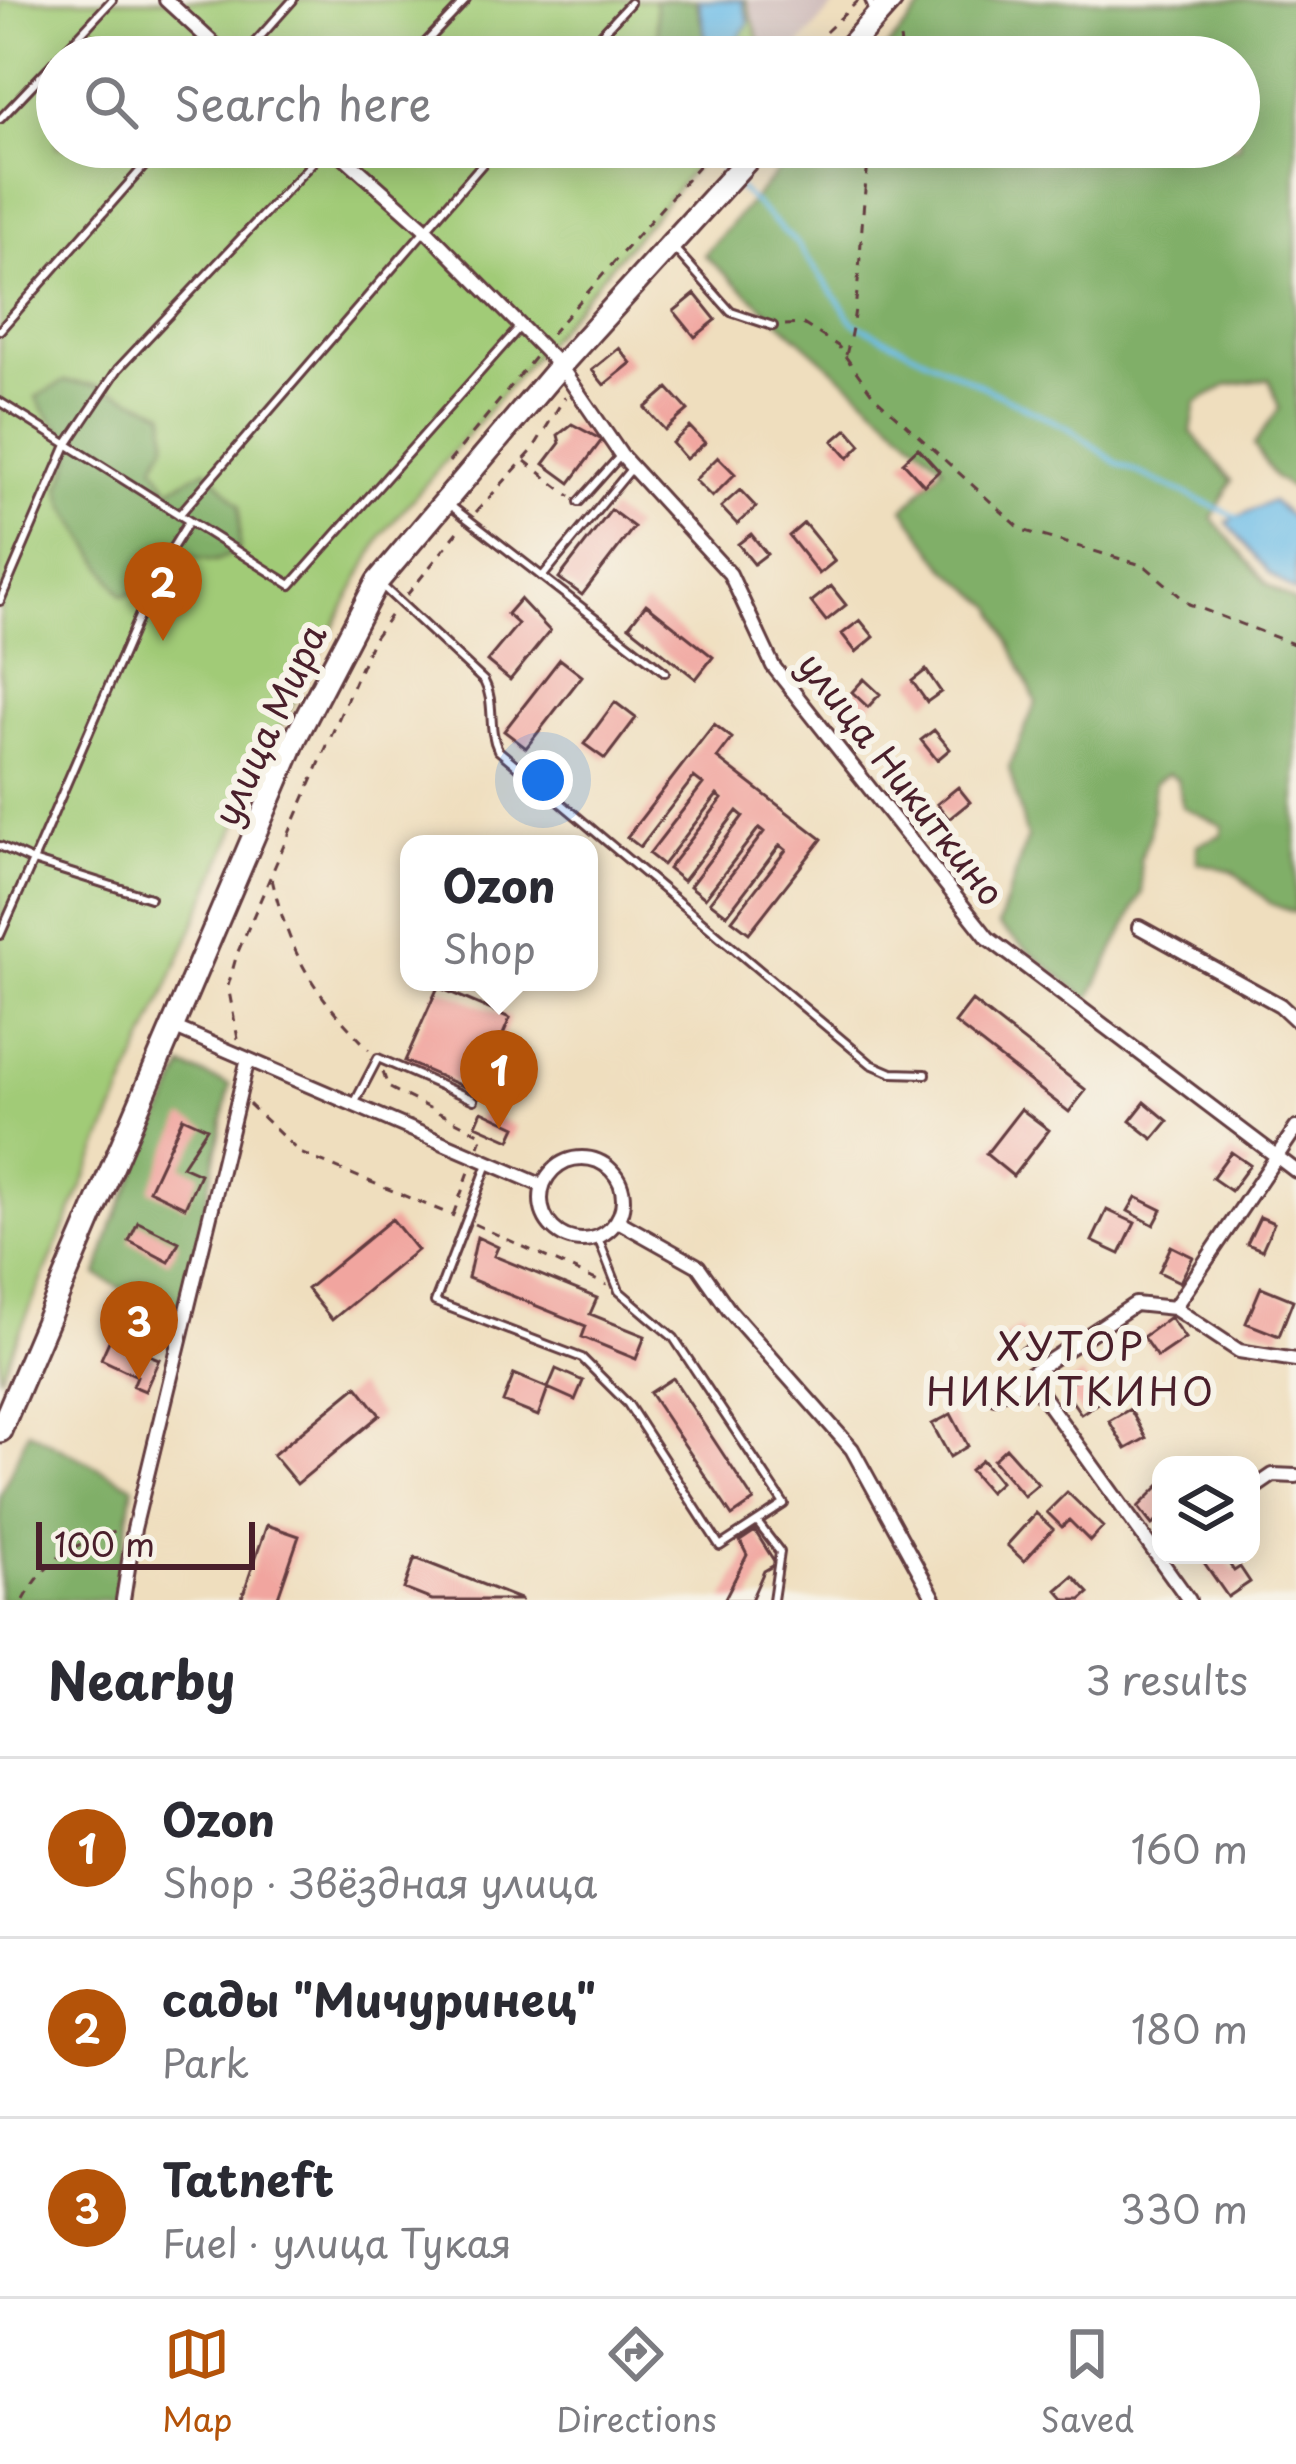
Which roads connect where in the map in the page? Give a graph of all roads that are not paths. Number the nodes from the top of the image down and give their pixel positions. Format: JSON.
{"nodes":[{"id":1,"x":112,"y":0,"type":"edge"},
{"id":2,"x":166,"y":0,"type":"edge"},
{"id":3,"x":293,"y":0,"type":"edge"},
{"id":4,"x":466,"y":0,"type":"edge"},
{"id":5,"x":630,"y":3,"type":"dead end"},
{"id":6,"x":879,"y":6,"type":"edge"},
{"id":7,"x":78,"y":36,"type":"edge"},
{"id":8,"x":205,"y":36,"type":"edge"},
{"id":9,"x":261,"y":36,"type":"edge"},
{"id":10,"x":432,"y":36,"type":"edge"},
{"id":11,"x":599,"y":36,"type":"edge"},
{"id":12,"x":856,"y":36,"type":"edge"},
{"id":13,"x":36,"y":81,"type":"edge"},
{"id":14,"x":0,"y":119,"type":"edge"},
{"id":15,"x":143,"y":168,"type":"edge"},
{"id":16,"x":310,"y":168,"type":"edge"},
{"id":17,"x":355,"y":168,"type":"edge"},
{"id":18,"x":478,"y":168,"type":"edge"},
{"id":19,"x":740,"y":168,"type":"edge"},
{"id":20,"x":424,"y":227,"type":"junction"},
{"id":21,"x":671,"y":244,"type":"junction"},
{"id":22,"x":773,"y":326,"type":"road end"},
{"id":23,"x":520,"y":327,"type":"junction"},
{"id":24,"x":0,"y":330,"type":"edge"},
{"id":25,"x":567,"y":375,"type":"junction"},
{"id":26,"x":0,"y":402,"type":"edge"},
{"id":27,"x":67,"y":445,"type":"junction"},
{"id":28,"x":621,"y":455,"type":"junction"},
{"id":29,"x":632,"y":467,"type":"junction"},
{"id":30,"x":443,"y":500,"type":"junction"},
{"id":31,"x":579,"y":502,"type":"road end"},
{"id":32,"x":178,"y":515,"type":"junction"},
{"id":33,"x":189,"y":521,"type":"junction"},
{"id":34,"x":542,"y":578,"type":"junction"},
{"id":35,"x":377,"y":582,"type":"junction"},
{"id":36,"x":0,"y":601,"type":"edge"},
{"id":37,"x":665,"y":672,"type":"dead end"},
{"id":38,"x":0,"y":846,"type":"edge"},
{"id":39,"x":33,"y":860,"type":"junction"},
{"id":40,"x":150,"y":898,"type":"dead end"},
{"id":41,"x":1139,"y":927,"type":"dead end"},
{"id":42,"x":0,"y":935,"type":"edge"},
{"id":43,"x":1296,"y":1019,"type":"edge"},
{"id":44,"x":173,"y":1027,"type":"junction"},
{"id":45,"x":247,"y":1063,"type":"junction"},
{"id":46,"x":926,"y":1074,"type":"dead end"},
{"id":47,"x":475,"y":1100,"type":"dead end"},
{"id":48,"x":352,"y":1107,"type":"junction"},
{"id":49,"x":1296,"y":1128,"type":"edge"},
{"id":50,"x":1277,"y":1157,"type":"junction"},
{"id":51,"x":481,"y":1161,"type":"junction"},
{"id":52,"x":1296,"y":1172,"type":"edge"},
{"id":53,"x":542,"y":1185,"type":"junction"},
{"id":54,"x":618,"y":1220,"type":"junction"},
{"id":55,"x":598,"y":1238,"type":"junction"},
{"id":56,"x":1174,"y":1308,"type":"junction"},
{"id":57,"x":1296,"y":1360,"type":"edge"},
{"id":58,"x":1028,"y":1376,"type":"junction"},
{"id":59,"x":995,"y":1397,"type":"dead end"},
{"id":60,"x":0,"y":1431,"type":"edge"},
{"id":61,"x":1296,"y":1476,"type":"edge"},
{"id":62,"x":1260,"y":1484,"type":"edge"},
{"id":63,"x":757,"y":1522,"type":"junction"},
{"id":64,"x":1152,"y":1544,"type":"edge"},
{"id":65,"x":1166,"y":1564,"type":"edge"},
{"id":66,"x":124,"y":1600,"type":"edge"},
{"id":67,"x":773,"y":1600,"type":"edge"},
{"id":68,"x":935,"y":1600,"type":"edge"},
{"id":69,"x":1189,"y":1600,"type":"edge"}],
"edges":[{"from":1,"to":7,"type":"lane"},
{"from":2,"to":8,"type":"street"},
{"from":3,"to":9,"type":"lane"},
{"from":4,"to":10,"type":"lane"},
{"from":5,"to":11,"type":"lane"},
{"from":6,"to":12,"type":"main road"},
{"from":13,"to":14,"type":"lane"},
{"from":15,"to":24,"type":"lane"},
{"from":16,"to":27,"type":"lane"},
{"from":17,"to":20,"type":"street","name":"улица Никиткино"},
{"from":18,"to":20,"type":"lane"},
{"from":19,"to":21,"type":"main road","name":"улица Мира"},
{"from":20,"to":23,"type":"street","name":"улица Никиткино"},
{"from":20,"to":32,"type":"lane"},
{"from":21,"to":22,"type":"lane"},
{"from":21,"to":25,"type":"main road","name":"улица Мира"},
{"from":23,"to":25,"type":"street","name":"улица Никиткино"},
{"from":23,"to":33,"type":"lane"},
{"from":25,"to":28,"type":"street","name":"улица Никиткино"},
{"from":25,"to":30,"type":"main road","name":"улица Мира"},
{"from":26,"to":27,"type":"lane"},
{"from":27,"to":32,"type":"lane"},
{"from":27,"to":36,"type":"lane"},
{"from":28,"to":29,"type":"street","name":"улица Никиткино"},
{"from":28,"to":31,"type":"lane"},
{"from":29,"to":34,"type":"lane"},
{"from":29,"to":50,"type":"street","name":"улица Никиткино"},
{"from":30,"to":34,"type":"lane"},
{"from":30,"to":35,"type":"main road","name":"улица Мира"},
{"from":32,"to":33,"type":"lane"},
{"from":33,"to":39,"type":"lane"},
{"from":34,"to":37,"type":"lane"},
{"from":35,"to":44,"type":"main road","name":"улица Мира"},
{"from":35,"to":46,"type":"lane"},
{"from":38,"to":39,"type":"lane"},
{"from":39,"to":40,"type":"lane"},
{"from":39,"to":42,"type":"lane"},
{"from":41,"to":43,"type":"street"},
{"from":44,"to":45,"type":"street"},
{"from":44,"to":60,"type":"main road","name":"улица Мира"},
{"from":45,"to":48,"type":"street"},
{"from":45,"to":66,"type":"street"},
{"from":47,"to":48,"type":"lane"},
{"from":48,"to":51,"type":"street"},
{"from":49,"to":50,"type":"street"},
{"from":50,"to":52,"type":"street","name":"улица Никиткино"},
{"from":50,"to":56,"type":"street"},
{"from":51,"to":53,"type":"street"},
{"from":51,"to":63,"type":"lane"},
{"from":53,"to":54,"type":"street"},
{"from":53,"to":55,"type":"street"},
{"from":54,"to":55,"type":"street"},
{"from":54,"to":68,"type":"street"},
{"from":55,"to":63,"type":"lane"},
{"from":56,"to":57,"type":"street"},
{"from":56,"to":58,"type":"street"},
{"from":58,"to":59,"type":"street"},
{"from":58,"to":64,"type":"street"},
{"from":61,"to":62,"type":"street"},
{"from":63,"to":67,"type":"lane"},
{"from":65,"to":69,"type":"street"}]}
